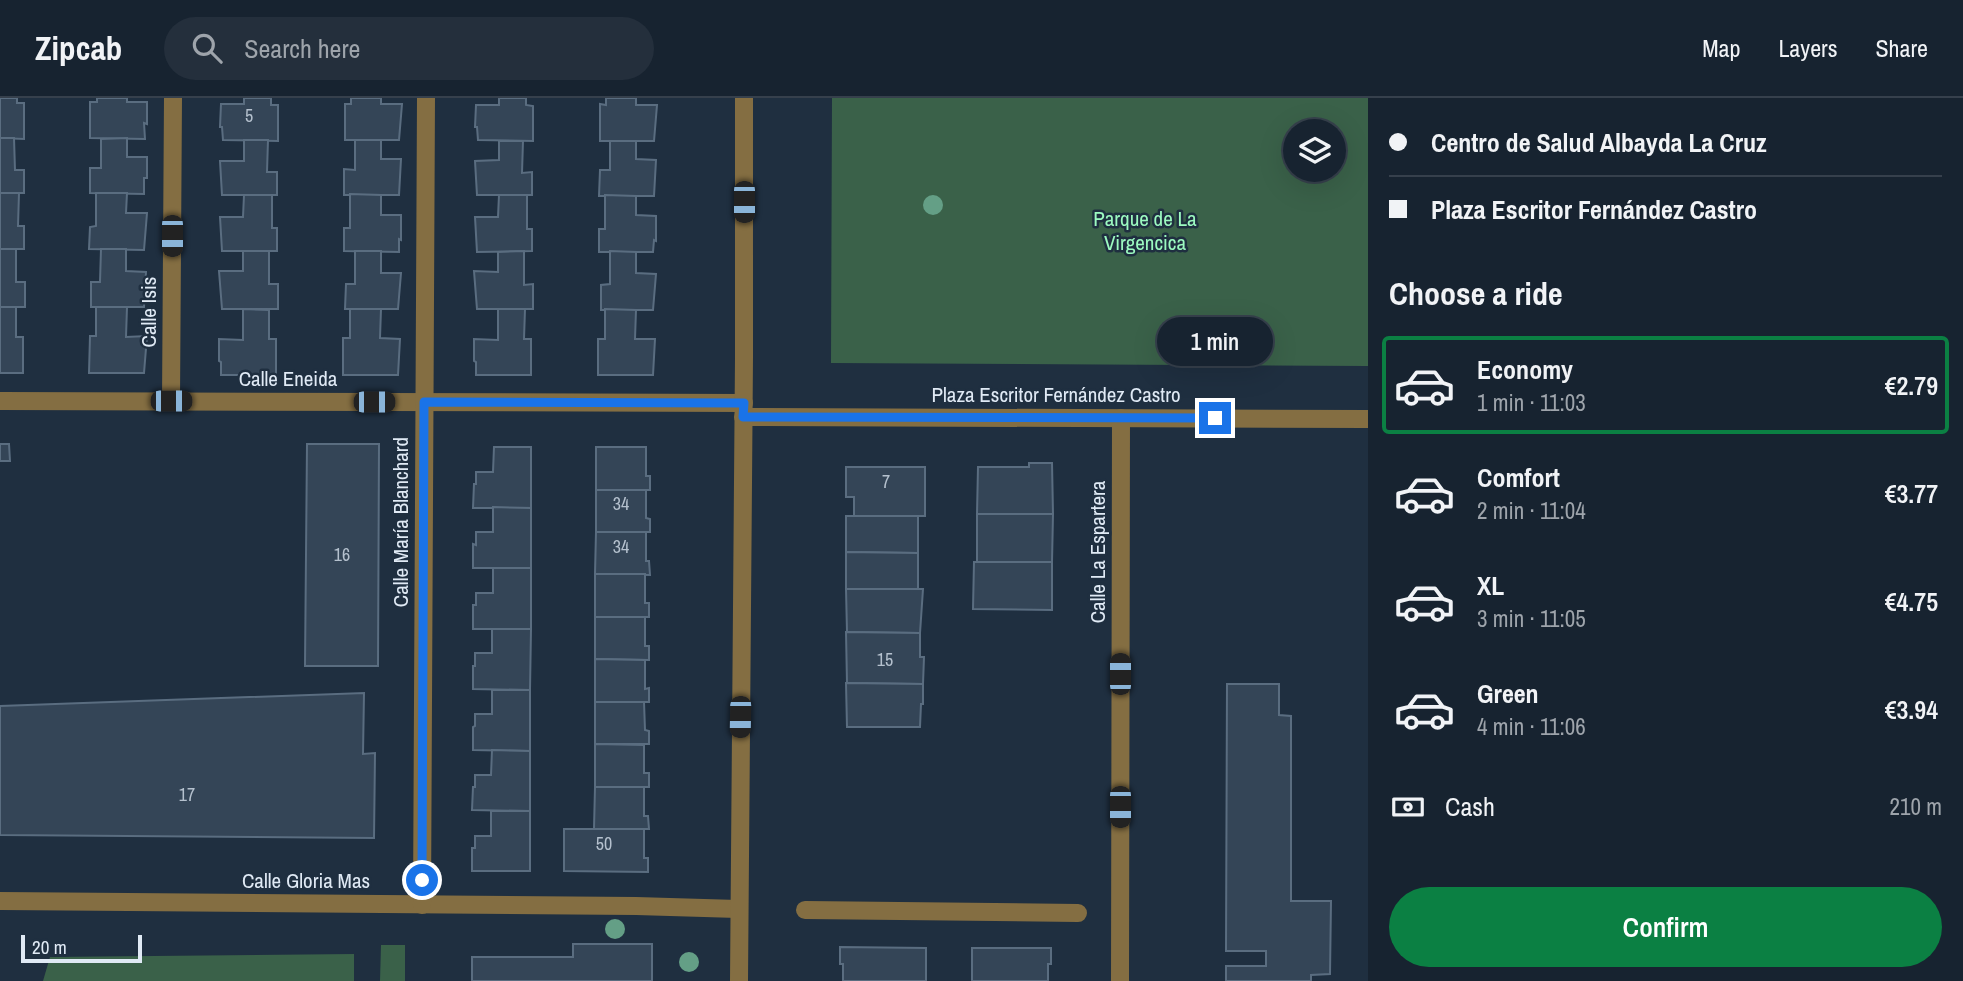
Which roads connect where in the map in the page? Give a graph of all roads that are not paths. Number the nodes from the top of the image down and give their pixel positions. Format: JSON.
{"nodes":[{"id":1,"x":173,"y":98,"type":"edge"},
{"id":2,"x":426,"y":98,"type":"edge"},
{"id":3,"x":744,"y":98,"type":"edge"},
{"id":4,"x":0,"y":401,"type":"edge"},
{"id":5,"x":171,"y":401,"type":"junction"},
{"id":6,"x":424,"y":402,"type":"junction"},
{"id":7,"x":743,"y":410,"type":"junction"},
{"id":8,"x":1121,"y":418,"type":"junction"},
{"id":9,"x":1368,"y":419,"type":"edge"},
{"id":10,"x":0,"y":901,"type":"edge"},
{"id":11,"x":422,"y":905,"type":"junction"},
{"id":12,"x":738,"y":909,"type":"junction"},
{"id":13,"x":805,"y":909,"type":"dead end"},
{"id":14,"x":1078,"y":913,"type":"dead end"},
{"id":15,"x":738,"y":981,"type":"edge"},
{"id":16,"x":1120,"y":981,"type":"edge"}],
"edges":[{"from":1,"to":5,"type":"street","name":"Calle Isis"},
{"from":2,"to":6,"type":"street","name":"Calle María Blanchard"},
{"from":3,"to":7,"type":"street"},
{"from":4,"to":5,"type":"street","name":"Calle Eneida"},
{"from":5,"to":6,"type":"street","name":"Calle Eneida"},
{"from":6,"to":7,"type":"street","name":"Calle Eneida"},
{"from":6,"to":11,"type":"street","name":"Calle María Blanchard"},
{"from":7,"to":8,"type":"street","name":"Plaza Escritor Fernández Castro"},
{"from":7,"to":12,"type":"street"},
{"from":8,"to":9,"type":"street","name":"Plaza Escritor Fernández Castro"},
{"from":8,"to":16,"type":"street","name":"Calle La Espartera"},
{"from":10,"to":11,"type":"street","name":"Calle Gloria Mas"},
{"from":11,"to":12,"type":"street","name":"Calle Gloria Mas"},
{"from":12,"to":15,"type":"street"},
{"from":13,"to":14,"type":"street"}]}
